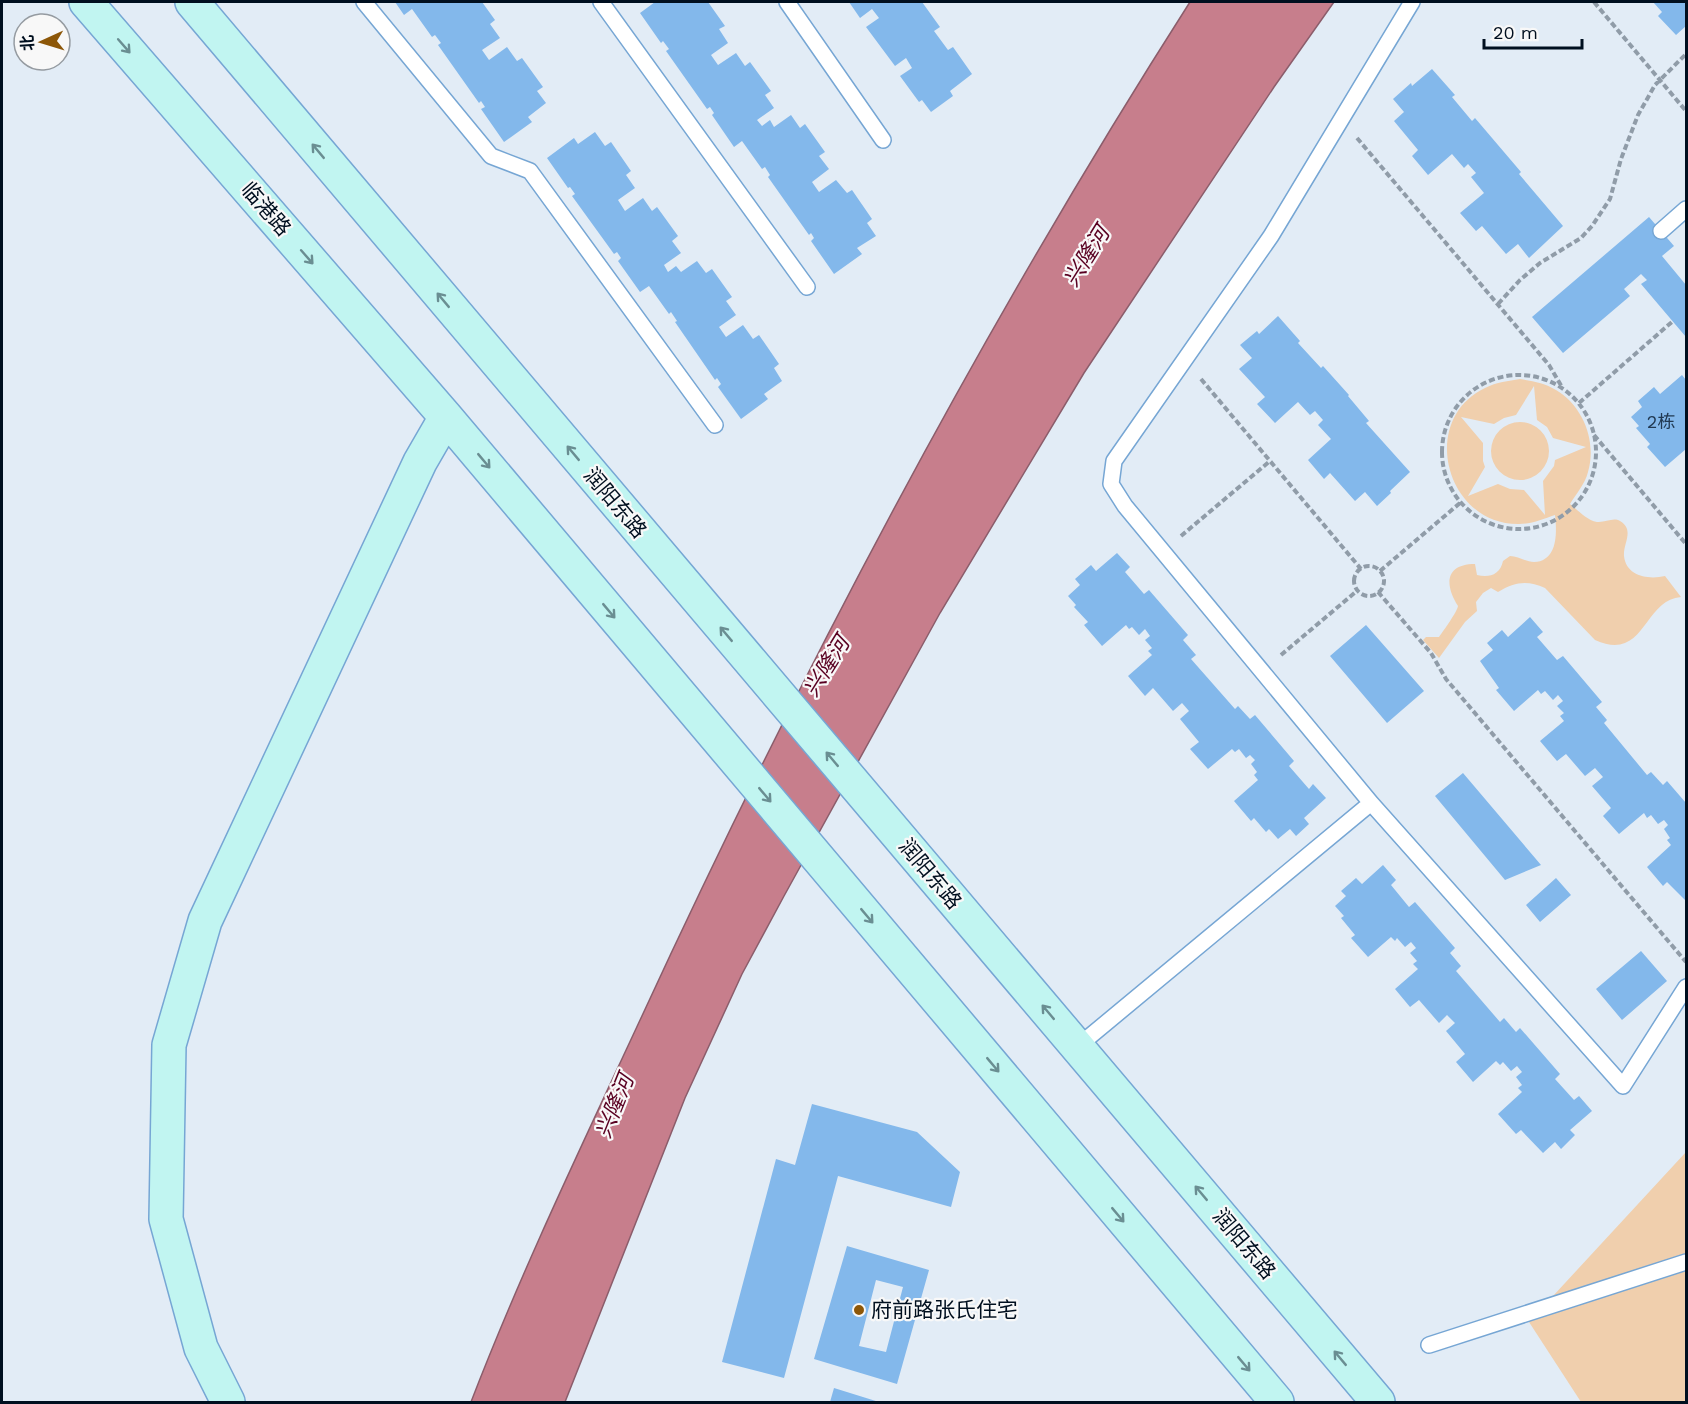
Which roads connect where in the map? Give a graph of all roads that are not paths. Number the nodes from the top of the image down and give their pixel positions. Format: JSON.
{"nodes":[{"id":1,"x":86,"y":2,"type":"edge"},
{"id":2,"x":192,"y":2,"type":"edge"},
{"id":3,"x":364,"y":2,"type":"edge"},
{"id":4,"x":601,"y":2,"type":"edge"},
{"id":5,"x":787,"y":2,"type":"edge"},
{"id":6,"x":1412,"y":2,"type":"edge"},
{"id":7,"x":883,"y":140,"type":"dead end"},
{"id":8,"x":1686,"y":209,"type":"edge"},
{"id":9,"x":1660,"y":231,"type":"dead end"},
{"id":10,"x":807,"y":288,"type":"dead end"},
{"id":11,"x":446,"y":417,"type":"junction"},
{"id":12,"x":715,"y":425,"type":"dead end"},
{"id":13,"x":1371,"y":803,"type":"junction"},
{"id":14,"x":1686,"y":987,"type":"edge"},
{"id":15,"x":1077,"y":1047,"type":"junction"},
{"id":16,"x":1686,"y":1262,"type":"edge"},
{"id":17,"x":1429,"y":1345,"type":"dead end"},
{"id":18,"x":228,"y":1402,"type":"edge"},
{"id":19,"x":1276,"y":1402,"type":"edge"},
{"id":20,"x":1378,"y":1402,"type":"edge"}],
"edges":[{"from":1,"to":11,"type":"main road","name":"临港路","one_way":true},
{"from":15,"to":2,"type":"main road","name":"润阳东路","one_way":true},
{"from":3,"to":12,"type":"lane"},
{"from":4,"to":10,"type":"lane"},
{"from":5,"to":7,"type":"lane"},
{"from":6,"to":13,"type":"lane"},
{"from":8,"to":9,"type":"lane"},
{"from":11,"to":18,"type":"main road"},
{"from":11,"to":19,"type":"main road","one_way":true},
{"from":13,"to":14,"type":"lane"},
{"from":13,"to":15,"type":"lane"},
{"from":20,"to":15,"type":"main road","name":"润阳东路","one_way":true},
{"from":16,"to":17,"type":"lane"}]}
